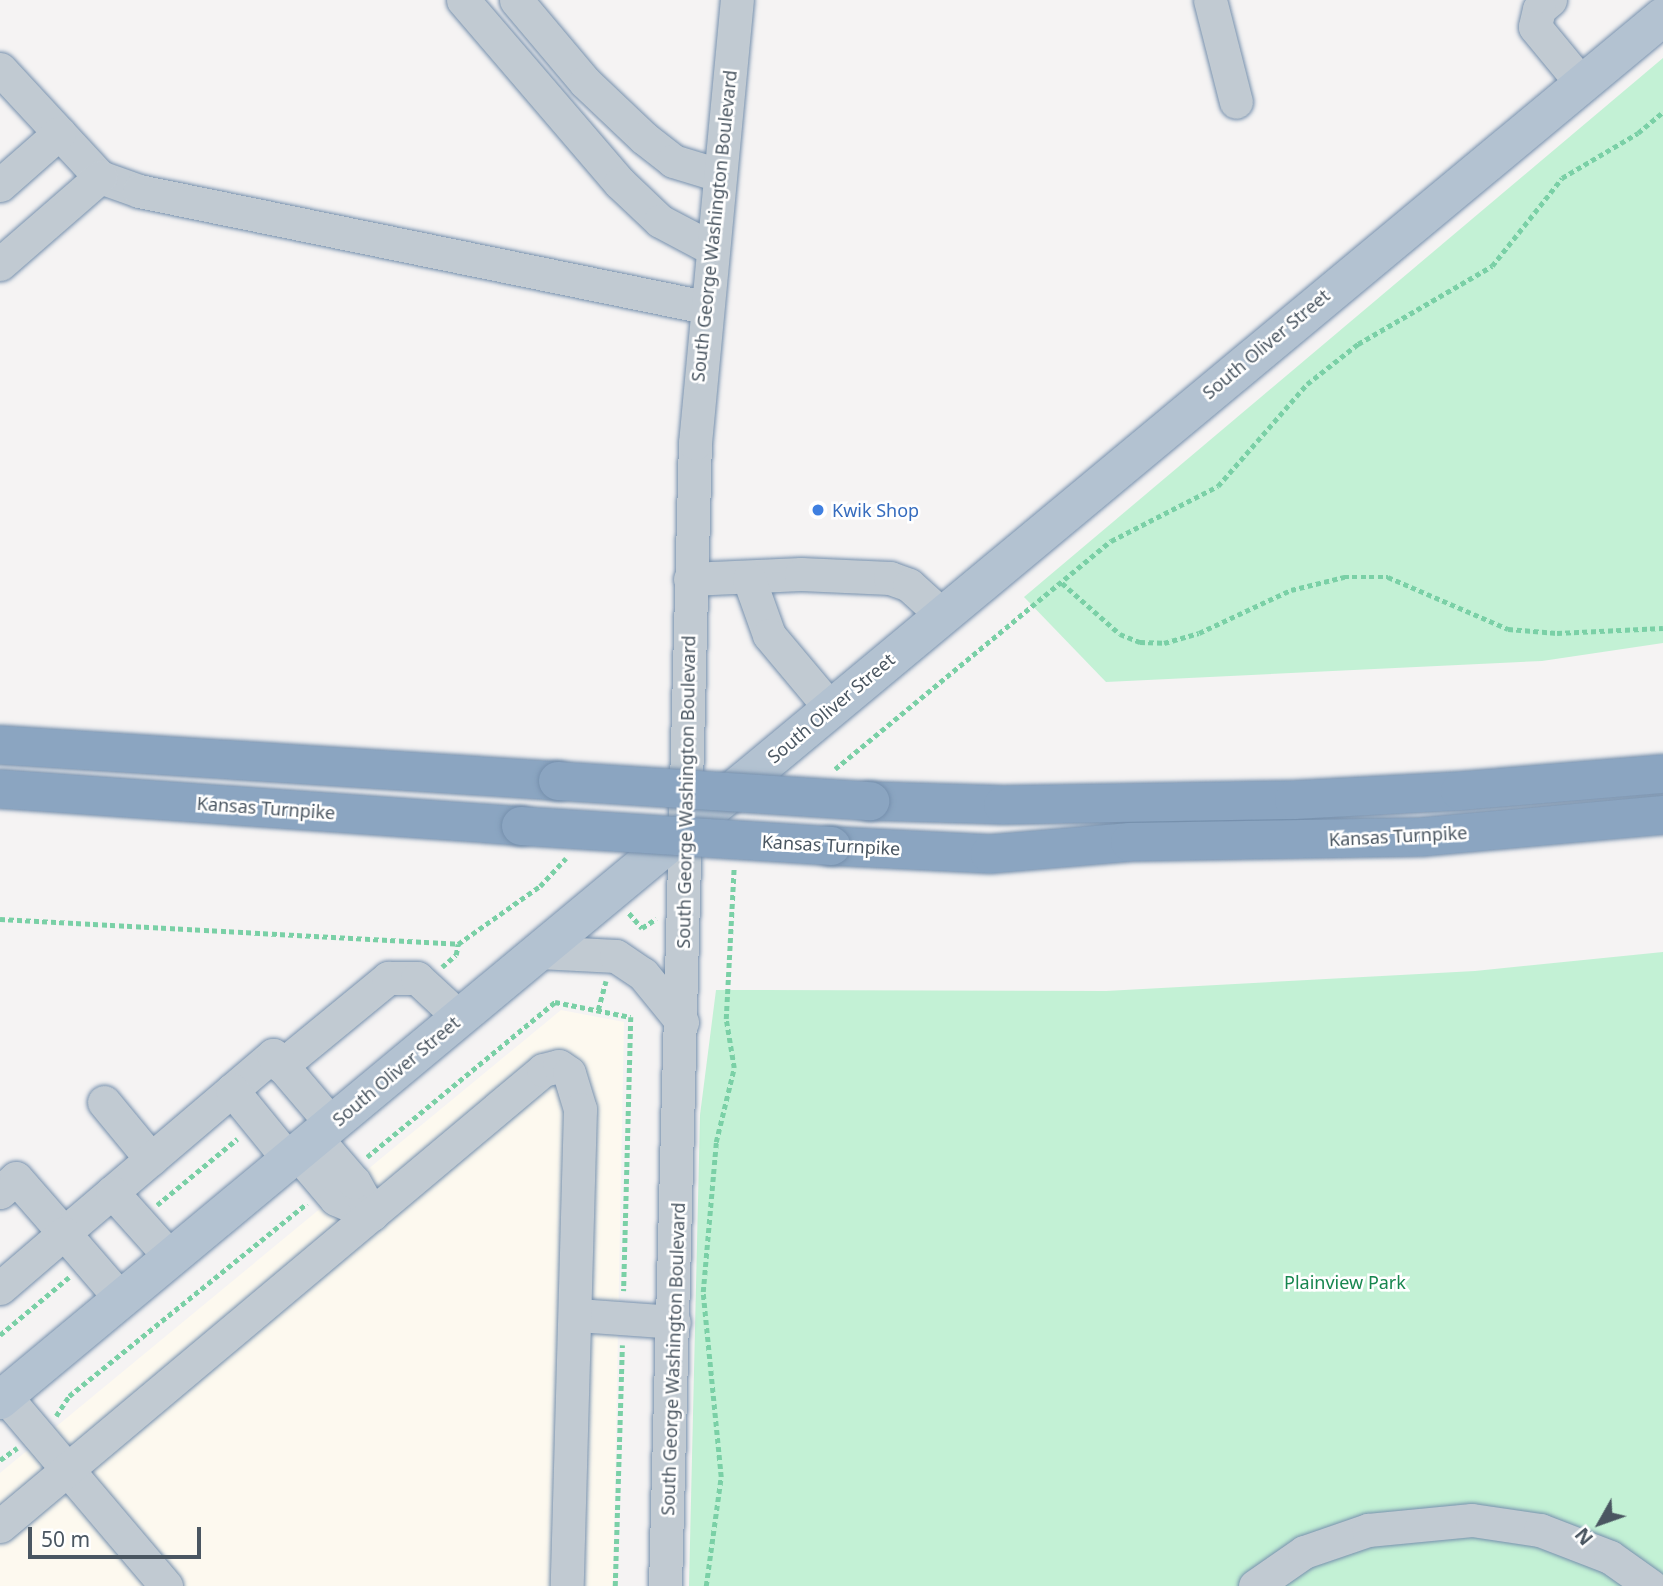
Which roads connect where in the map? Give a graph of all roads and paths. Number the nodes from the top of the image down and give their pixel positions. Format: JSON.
{"nodes":[{"id":1,"x":463,"y":0,"type":"edge"},
{"id":2,"x":516,"y":0,"type":"edge"},
{"id":3,"x":737,"y":0,"type":"edge"},
{"id":4,"x":1210,"y":0,"type":"edge"},
{"id":5,"x":1550,"y":0,"type":"edge"},
{"id":6,"x":1663,"y":17,"type":"edge"},
{"id":7,"x":4,"y":82,"type":"edge"},
{"id":8,"x":1582,"y":83,"type":"junction"},
{"id":9,"x":1236,"y":102,"type":"dead end"},
{"id":10,"x":1663,"y":112,"type":"edge"},
{"id":11,"x":59,"y":133,"type":"junction"},
{"id":12,"x":719,"y":175,"type":"junction"},
{"id":13,"x":100,"y":177,"type":"junction"},
{"id":14,"x":0,"y":185,"type":"edge"},
{"id":15,"x":711,"y":248,"type":"junction"},
{"id":16,"x":0,"y":264,"type":"edge"},
{"id":17,"x":705,"y":307,"type":"junction"},
{"id":18,"x":690,"y":579,"type":"junction"},
{"id":19,"x":749,"y":579,"type":"junction"},
{"id":20,"x":1062,"y":583,"type":"junction"},
{"id":21,"x":942,"y":615,"type":"junction"},
{"id":22,"x":1663,"y":628,"type":"edge"},
{"id":23,"x":831,"y":709,"type":"junction"},
{"id":24,"x":0,"y":745,"type":"edge"},
{"id":25,"x":1663,"y":774,"type":"edge"},
{"id":26,"x":827,"y":776,"type":"dead end"},
{"id":27,"x":0,"y":789,"type":"edge"},
{"id":28,"x":1663,"y":815,"type":"edge"},
{"id":29,"x":685,"y":830,"type":"junction"},
{"id":30,"x":568,"y":855,"type":"dead end"},
{"id":31,"x":726,"y":863,"type":"dead end"},
{"id":32,"x":0,"y":919,"type":"edge"},
{"id":33,"x":653,"y":921,"type":"dead end"},
{"id":34,"x":637,"y":922,"type":"dead end"},
{"id":35,"x":458,"y":944,"type":"junction"},
{"id":36,"x":540,"y":952,"type":"junction"},
{"id":37,"x":608,"y":976,"type":"dead end"},
{"id":38,"x":424,"y":984,"type":"junction"},
{"id":39,"x":598,"y":1010,"type":"junction"},
{"id":40,"x":460,"y":1018,"type":"junction"},
{"id":41,"x":682,"y":1023,"type":"junction"},
{"id":42,"x":281,"y":1066,"type":"junction"},
{"id":43,"x":232,"y":1090,"type":"junction"},
{"id":44,"x":104,"y":1102,"type":"dead end"},
{"id":45,"x":258,"y":1121,"type":"junction"},
{"id":46,"x":309,"y":1144,"type":"junction"},
{"id":47,"x":151,"y":1159,"type":"junction"},
{"id":48,"x":337,"y":1181,"type":"junction"},
{"id":49,"x":0,"y":1192,"type":"edge"},
{"id":50,"x":112,"y":1192,"type":"junction"},
{"id":51,"x":372,"y":1214,"type":"junction"},
{"id":52,"x":138,"y":1221,"type":"junction"},
{"id":53,"x":64,"y":1233,"type":"junction"},
{"id":54,"x":171,"y":1258,"type":"junction"},
{"id":55,"x":88,"y":1262,"type":"junction"},
{"id":56,"x":0,"y":1287,"type":"edge"},
{"id":57,"x":121,"y":1299,"type":"junction"},
{"id":58,"x":577,"y":1315,"type":"junction"},
{"id":59,"x":623,"y":1318,"type":"junction"},
{"id":60,"x":674,"y":1322,"type":"junction"},
{"id":61,"x":0,"y":1335,"type":"edge"},
{"id":62,"x":2,"y":1398,"type":"edge"},
{"id":63,"x":36,"y":1433,"type":"junction"},
{"id":64,"x":0,"y":1460,"type":"edge"},
{"id":65,"x":67,"y":1471,"type":"junction"},
{"id":66,"x":0,"y":1526,"type":"edge"},
{"id":67,"x":157,"y":1583,"type":"edge"},
{"id":68,"x":567,"y":1586,"type":"edge"},
{"id":69,"x":615,"y":1586,"type":"edge"},
{"id":70,"x":665,"y":1586,"type":"edge"},
{"id":71,"x":706,"y":1586,"type":"edge"},
{"id":72,"x":1255,"y":1586,"type":"edge"},
{"id":73,"x":1651,"y":1586,"type":"edge"}],
"edges":[{"from":1,"to":15,"type":"street"},
{"from":2,"to":12,"type":"street"},
{"from":3,"to":12,"type":"street","name":"South George Washington Boulevard"},
{"from":4,"to":9,"type":"street"},
{"from":5,"to":8,"type":"street"},
{"from":6,"to":8,"type":"main road","name":"South Oliver Street"},
{"from":7,"to":11,"type":"street"},
{"from":8,"to":21,"type":"main road","name":"South Oliver Street"},
{"from":10,"to":20,"type":"path"},
{"from":11,"to":13,"type":"street"},
{"from":11,"to":14,"type":"street"},
{"from":12,"to":15,"type":"street","name":"South George Washington Boulevard"},
{"from":13,"to":16,"type":"street"},
{"from":13,"to":17,"type":"street"},
{"from":15,"to":17,"type":"street","name":"South George Washington Boulevard"},
{"from":17,"to":18,"type":"street","name":"South George Washington Boulevard"},
{"from":18,"to":19,"type":"street"},
{"from":18,"to":29,"type":"street","name":"South George Washington Boulevard"},
{"from":19,"to":21,"type":"street"},
{"from":19,"to":23,"type":"street"},
{"from":20,"to":22,"type":"path"},
{"from":20,"to":26,"type":"path"},
{"from":21,"to":23,"type":"main road","name":"South Oliver Street"},
{"from":23,"to":29,"type":"main road","name":"South Oliver Street"},
{"from":24,"to":25,"type":"highway","bridge":true},
{"from":27,"to":28,"type":"highway","name":"Kansas Turnpike","bridge":true},
{"from":29,"to":36,"type":"main road","name":"South Oliver Street"},
{"from":29,"to":41,"type":"street","name":"South George Washington Boulevard"},
{"from":30,"to":35,"type":"path"},
{"from":31,"to":71,"type":"path"},
{"from":32,"to":35,"type":"path"},
{"from":33,"to":34,"type":"path"},
{"from":35,"to":38,"type":"path"},
{"from":36,"to":40,"type":"main road","name":"South Oliver Street"},
{"from":36,"to":41,"type":"street"},
{"from":37,"to":39,"type":"path"},
{"from":38,"to":40,"type":"street"},
{"from":38,"to":42,"type":"street"},
{"from":39,"to":48,"type":"path"},
{"from":39,"to":59,"type":"path"},
{"from":40,"to":46,"type":"main road","name":"South Oliver Street"},
{"from":41,"to":60,"type":"street","name":"South George Washington Boulevard"},
{"from":42,"to":43,"type":"street"},
{"from":42,"to":46,"type":"street"},
{"from":43,"to":45,"type":"street"},
{"from":43,"to":47,"type":"street"},
{"from":44,"to":47,"type":"street"},
{"from":45,"to":46,"type":"street"},
{"from":45,"to":52,"type":"path"},
{"from":46,"to":48,"type":"street"},
{"from":46,"to":54,"type":"main road","name":"South Oliver Street"},
{"from":47,"to":50,"type":"street"},
{"from":48,"to":51,"type":"street"},
{"from":48,"to":63,"type":"path"},
{"from":49,"to":53,"type":"street"},
{"from":50,"to":52,"type":"street"},
{"from":50,"to":53,"type":"street"},
{"from":51,"to":58,"type":"street"},
{"from":51,"to":65,"type":"street"},
{"from":52,"to":54,"type":"street"},
{"from":53,"to":55,"type":"street"},
{"from":53,"to":56,"type":"street"},
{"from":54,"to":57,"type":"main road","name":"South Oliver Street"},
{"from":55,"to":57,"type":"street"},
{"from":55,"to":61,"type":"path"},
{"from":57,"to":62,"type":"main road","name":"South Oliver Street"},
{"from":58,"to":59,"type":"street"},
{"from":58,"to":68,"type":"street"},
{"from":59,"to":60,"type":"street"},
{"from":59,"to":69,"type":"path"},
{"from":60,"to":70,"type":"street","name":"South George Washington Boulevard"},
{"from":62,"to":63,"type":"street"},
{"from":63,"to":64,"type":"path"},
{"from":63,"to":65,"type":"street"},
{"from":65,"to":66,"type":"street"},
{"from":65,"to":67,"type":"street"},
{"from":72,"to":73,"type":"street"}]}
